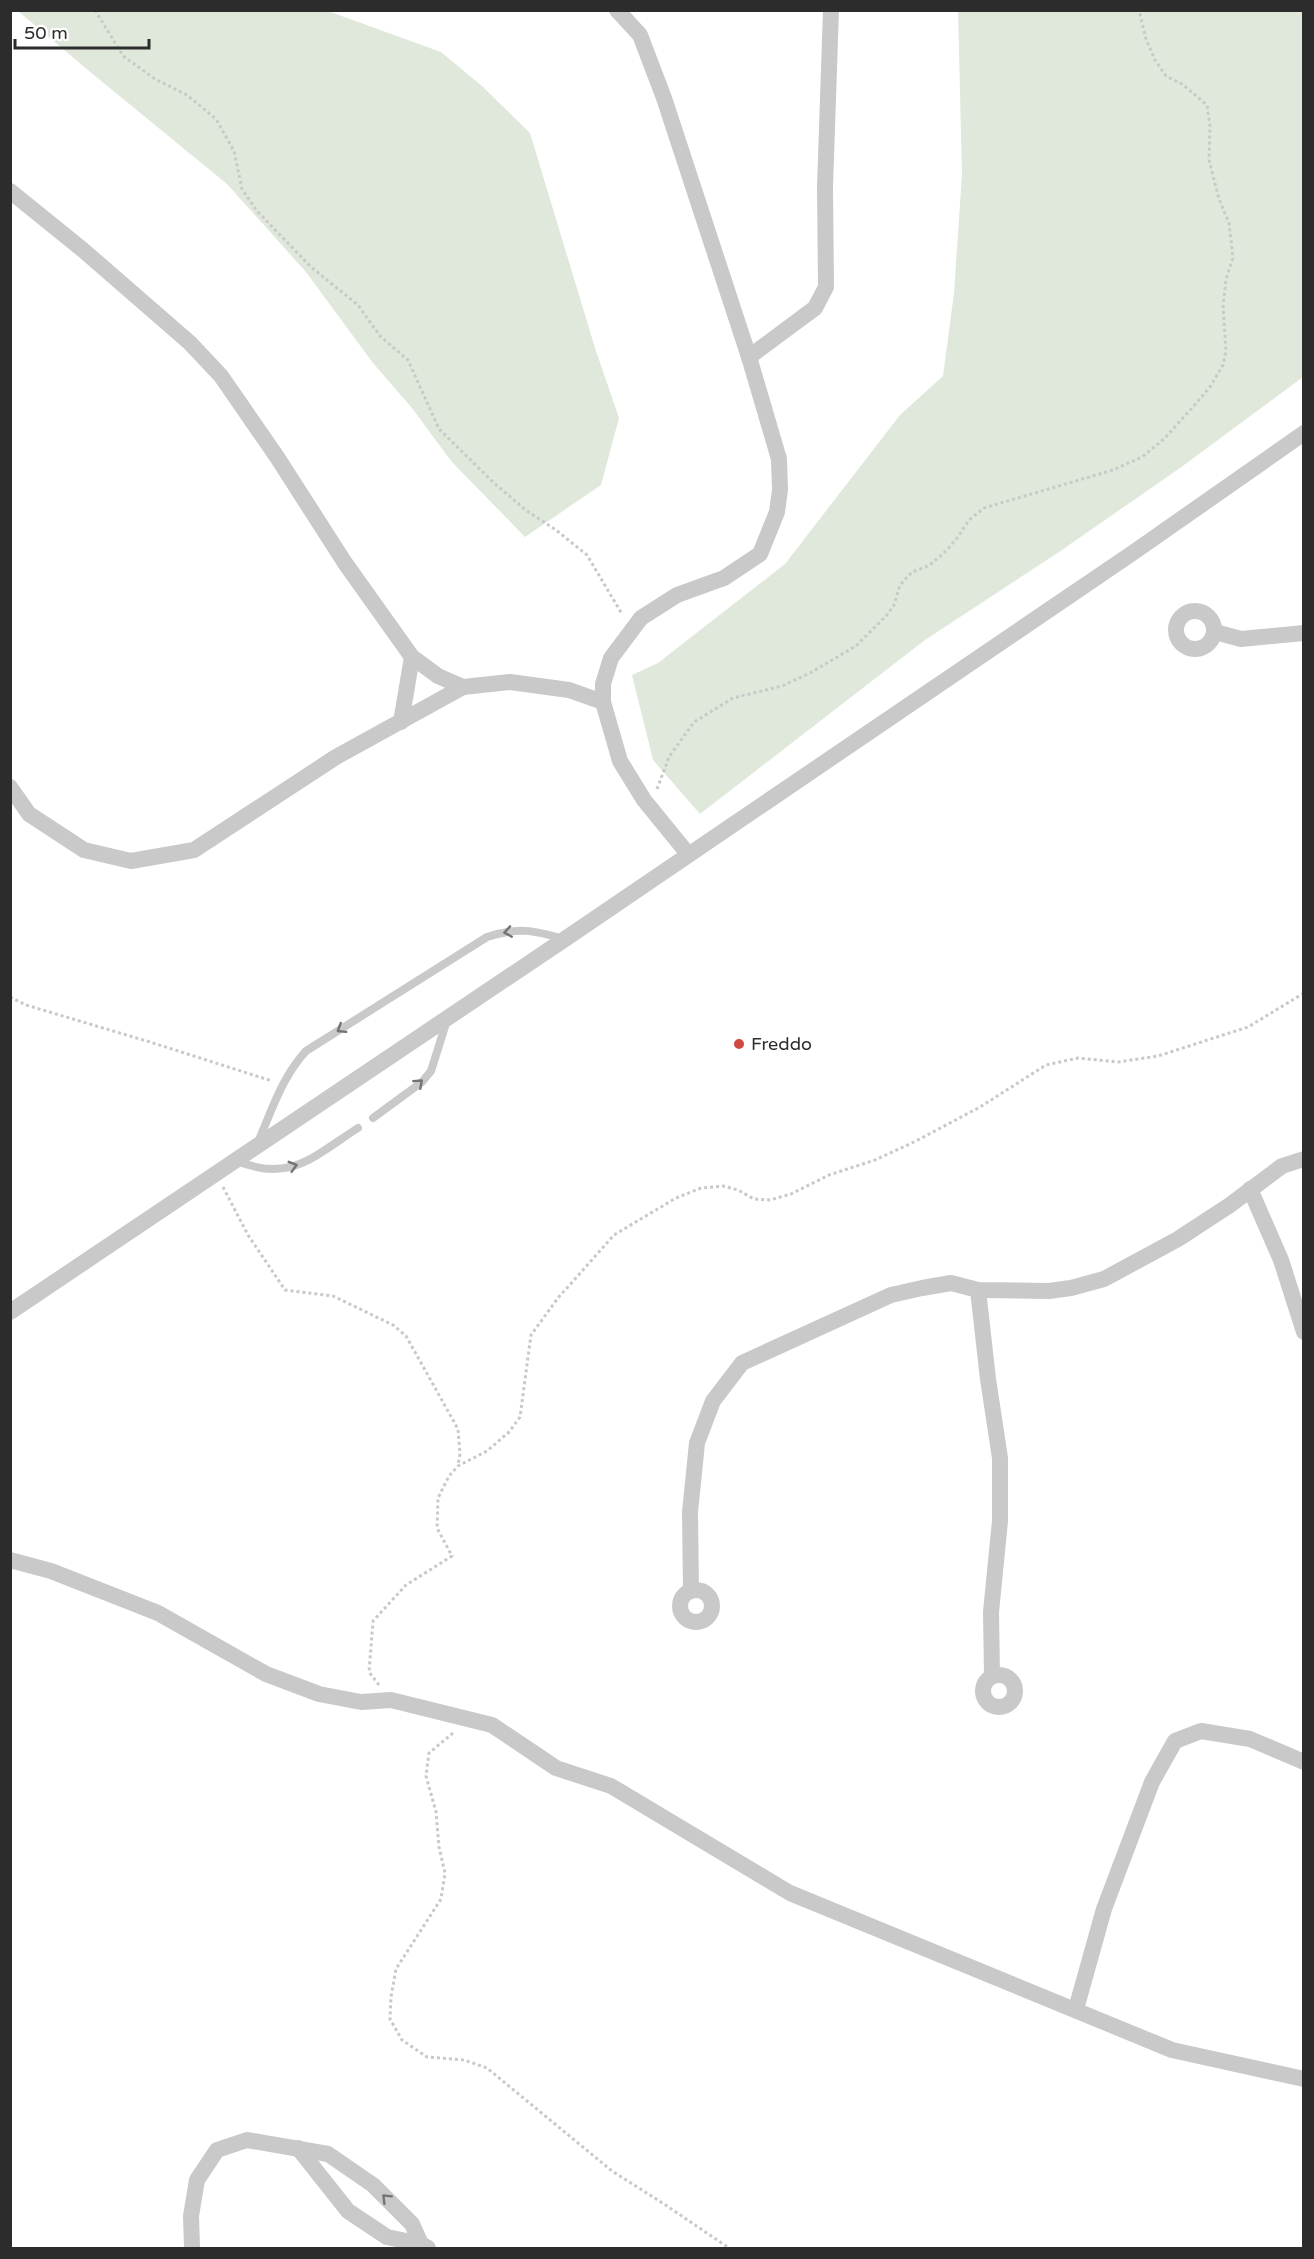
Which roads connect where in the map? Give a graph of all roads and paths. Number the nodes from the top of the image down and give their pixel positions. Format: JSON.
{"nodes":[{"id":1,"x":95,"y":10,"type":"edge"},
{"id":2,"x":617,"y":10,"type":"edge"},
{"id":3,"x":831,"y":10,"type":"edge"},
{"id":4,"x":1139,"y":10,"type":"edge"},
{"id":5,"x":10,"y":190,"type":"edge"},
{"id":6,"x":749,"y":357,"type":"junction"},
{"id":7,"x":1304,"y":433,"type":"edge"},
{"id":8,"x":631,"y":631,"type":"junction"},
{"id":9,"x":1215,"y":632,"type":"dead end"},
{"id":10,"x":1304,"y":633,"type":"edge"},
{"id":11,"x":412,"y":657,"type":"junction"},
{"id":12,"x":463,"y":687,"type":"junction"},
{"id":13,"x":603,"y":702,"type":"junction"},
{"id":14,"x":402,"y":722,"type":"junction"},
{"id":15,"x":10,"y":787,"type":"edge"},
{"id":16,"x":644,"y":800,"type":"junction"},
{"id":17,"x":688,"y":854,"type":"junction"},
{"id":18,"x":565,"y":939,"type":"junction"},
{"id":19,"x":1304,"y":993,"type":"edge"},
{"id":20,"x":10,"y":997,"type":"edge"},
{"id":21,"x":448,"y":1018,"type":"junction"},
{"id":22,"x":282,"y":1084,"type":"junction"},
{"id":23,"x":373,"y":1118,"type":"dead end"},
{"id":24,"x":358,"y":1128,"type":"dead end"},
{"id":25,"x":256,"y":1148,"type":"junction"},
{"id":26,"x":1304,"y":1159,"type":"edge"},
{"id":27,"x":237,"y":1161,"type":"junction"},
{"id":28,"x":217,"y":1174,"type":"junction"},
{"id":29,"x":1250,"y":1190,"type":"junction"},
{"id":30,"x":978,"y":1290,"type":"junction"},
{"id":31,"x":10,"y":1312,"type":"edge"},
{"id":32,"x":1304,"y":1332,"type":"edge"},
{"id":33,"x":458,"y":1466,"type":"junction"},
{"id":34,"x":10,"y":1560,"type":"edge"},
{"id":35,"x":691,"y":1591,"type":"dead end"},
{"id":36,"x":992,"y":1676,"type":"dead end"},
{"id":37,"x":391,"y":1700,"type":"junction"},
{"id":38,"x":471,"y":1719,"type":"junction"},
{"id":39,"x":1304,"y":1762,"type":"edge"},
{"id":40,"x":1076,"y":2009,"type":"junction"},
{"id":41,"x":1304,"y":2079,"type":"edge"},
{"id":42,"x":298,"y":2148,"type":"junction"},
{"id":43,"x":424,"y":2246,"type":"edge"},
{"id":44,"x":192,"y":2248,"type":"edge"},
{"id":45,"x":729,"y":2248,"type":"edge"}],
"edges":[{"from":1,"to":8,"type":"path"},
{"from":2,"to":6,"type":"street"},
{"from":3,"to":6,"type":"street"},
{"from":4,"to":16,"type":"path"},
{"from":5,"to":11,"type":"street"},
{"from":6,"to":8,"type":"street"},
{"from":7,"to":17,"type":"street"},
{"from":8,"to":13,"type":"street"},
{"from":9,"to":10,"type":"street"},
{"from":11,"to":12,"type":"street"},
{"from":11,"to":14,"type":"street"},
{"from":12,"to":13,"type":"street"},
{"from":12,"to":14,"type":"street"},
{"from":13,"to":16,"type":"street"},
{"from":14,"to":15,"type":"street"},
{"from":16,"to":17,"type":"street"},
{"from":17,"to":18,"type":"street"},
{"from":18,"to":21,"type":"street"},
{"from":18,"to":22,"type":"lane","one_way":true},
{"from":19,"to":33,"type":"path"},
{"from":20,"to":22,"type":"path"},
{"from":23,"to":21,"type":"lane","one_way":true},
{"from":21,"to":25,"type":"street"},
{"from":22,"to":25,"type":"lane"},
{"from":27,"to":24,"type":"lane","one_way":true},
{"from":25,"to":27,"type":"street"},
{"from":26,"to":29,"type":"street"},
{"from":27,"to":28,"type":"street"},
{"from":28,"to":31,"type":"street"},
{"from":28,"to":33,"type":"path"},
{"from":29,"to":30,"type":"street"},
{"from":29,"to":32,"type":"street"},
{"from":30,"to":35,"type":"street"},
{"from":30,"to":36,"type":"street"},
{"from":33,"to":37,"type":"path"},
{"from":34,"to":37,"type":"street"},
{"from":37,"to":38,"type":"street"},
{"from":38,"to":40,"type":"street"},
{"from":38,"to":45,"type":"path"},
{"from":39,"to":40,"type":"street"},
{"from":40,"to":41,"type":"street"},
{"from":42,"to":43,"type":"street"},
{"from":43,"to":42,"type":"street","one_way":true},
{"from":42,"to":44,"type":"street"}]}
